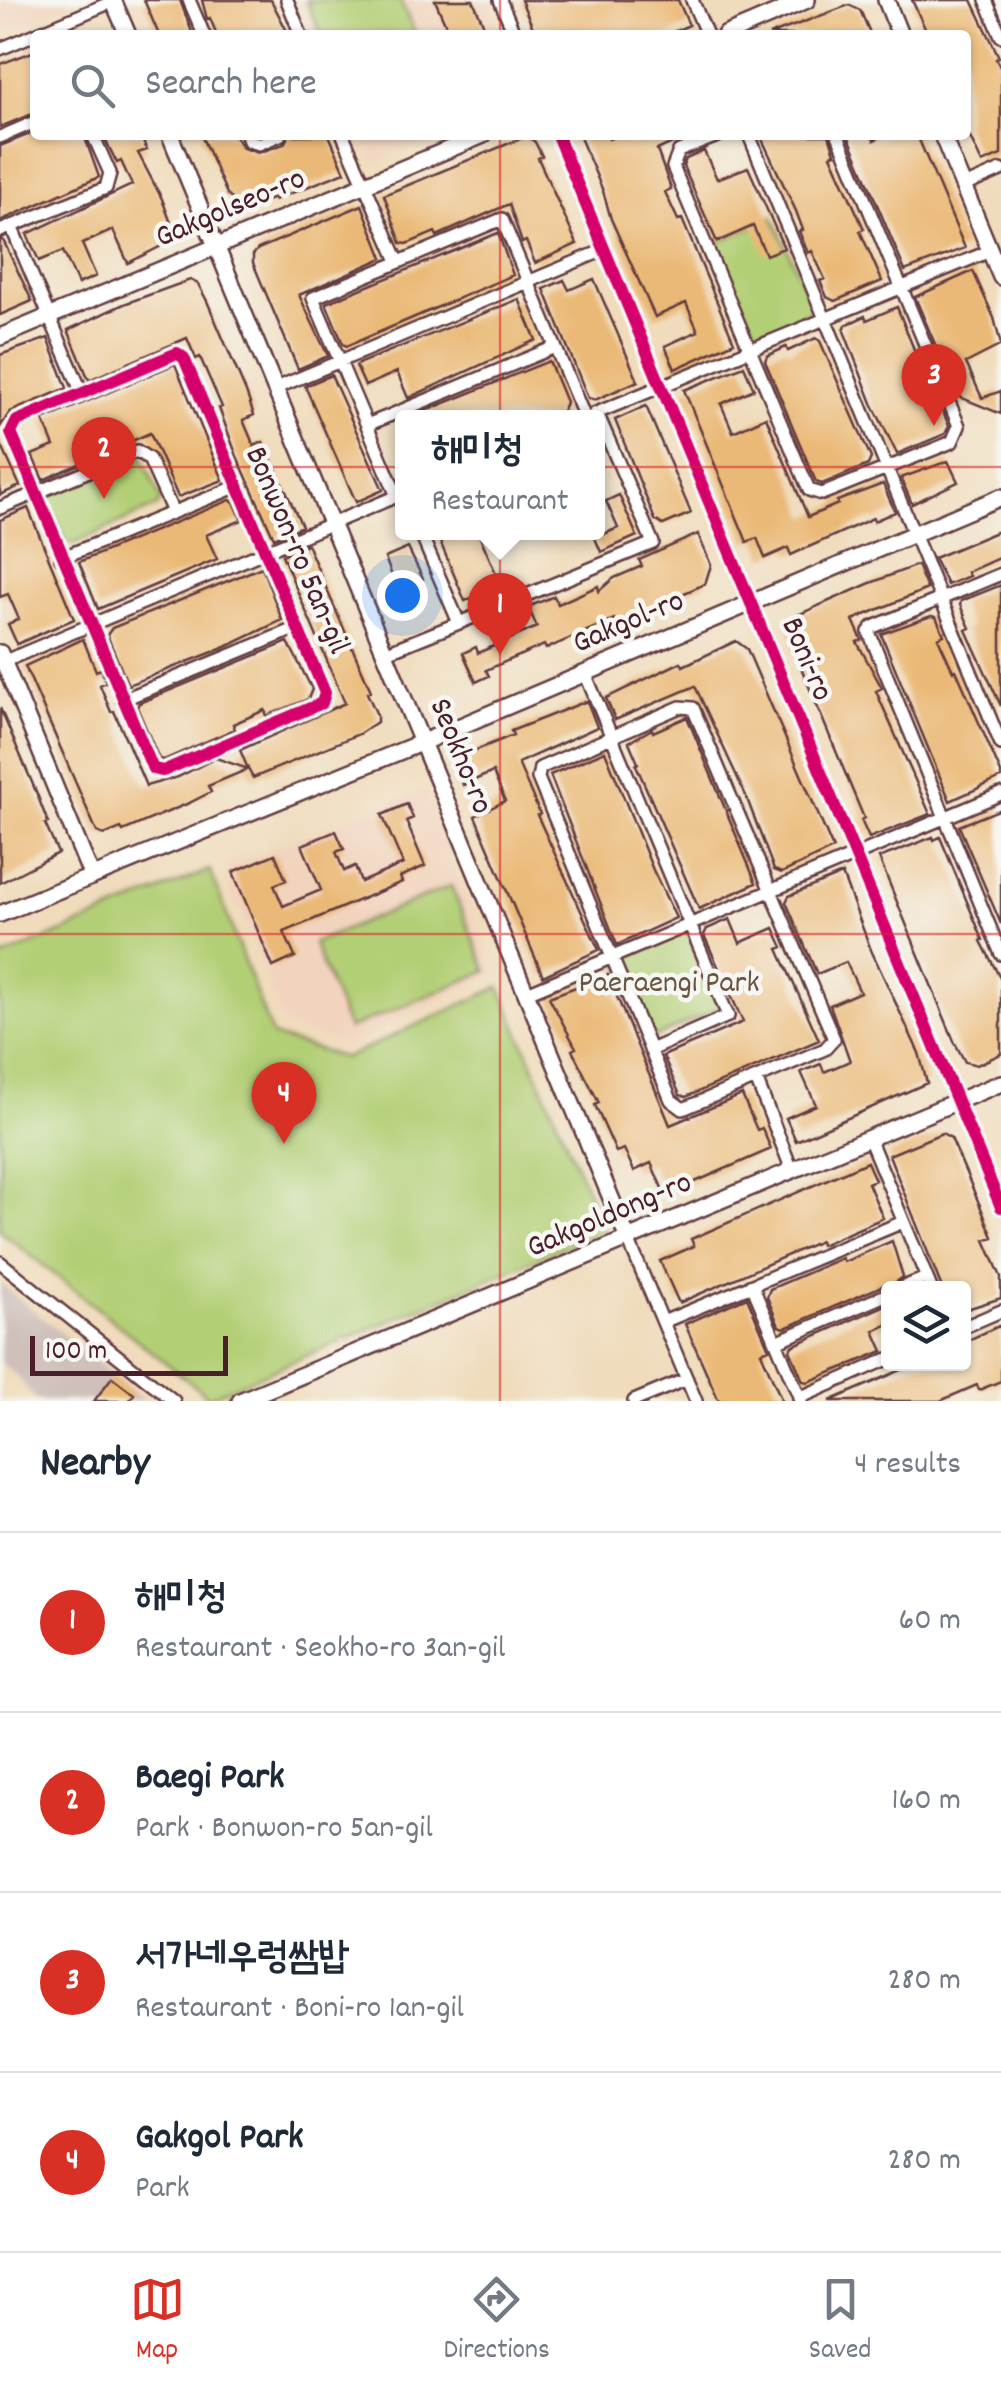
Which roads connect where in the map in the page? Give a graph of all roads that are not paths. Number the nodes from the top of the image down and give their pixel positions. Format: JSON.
{"nodes":[{"id":1,"x":113,"y":0,"type":"edge"},
{"id":2,"x":189,"y":0,"type":"edge"},
{"id":3,"x":287,"y":0,"type":"edge"},
{"id":4,"x":500,"y":0,"type":"edge"},
{"id":5,"x":692,"y":0,"type":"edge"},
{"id":6,"x":807,"y":0,"type":"edge"},
{"id":7,"x":886,"y":0,"type":"edge"},
{"id":8,"x":986,"y":0,"type":"edge"},
{"id":9,"x":52,"y":30,"type":"edge"},
{"id":10,"x":126,"y":30,"type":"edge"},
{"id":11,"x":202,"y":30,"type":"edge"},
{"id":12,"x":299,"y":30,"type":"edge"},
{"id":13,"x":513,"y":30,"type":"edge"},
{"id":14,"x":706,"y":30,"type":"edge"},
{"id":15,"x":736,"y":30,"type":"edge"},
{"id":16,"x":898,"y":30,"type":"edge"},
{"id":17,"x":1001,"y":36,"type":"edge"},
{"id":18,"x":30,"y":38,"type":"edge"},
{"id":19,"x":0,"y":49,"type":"edge"},
{"id":20,"x":30,"y":124,"type":"edge"},
{"id":21,"x":0,"y":137,"type":"edge"},
{"id":22,"x":95,"y":140,"type":"edge"},
{"id":23,"x":172,"y":140,"type":"edge"},
{"id":24,"x":345,"y":140,"type":"edge"},
{"id":25,"x":472,"y":140,"type":"edge"},
{"id":26,"x":559,"y":140,"type":"edge"},
{"id":27,"x":708,"y":140,"type":"edge"},
{"id":28,"x":750,"y":140,"type":"edge"},
{"id":29,"x":840,"y":140,"type":"edge"},
{"id":30,"x":944,"y":140,"type":"edge"},
{"id":31,"x":1001,"y":170,"type":"edge"},
{"id":32,"x":364,"y":185,"type":"junction"},
{"id":33,"x":964,"y":186,"type":"junction"},
{"id":34,"x":6,"y":229,"type":"edge"},
{"id":35,"x":216,"y":246,"type":"junction"},
{"id":36,"x":604,"y":250,"type":"junction"},
{"id":37,"x":990,"y":251,"type":"junction"},
{"id":38,"x":398,"y":261,"type":"junction"},
{"id":39,"x":1001,"y":277,"type":"edge"},
{"id":40,"x":528,"y":282,"type":"junction"},
{"id":41,"x":901,"y":287,"type":"junction"},
{"id":42,"x":49,"y":316,"type":"junction"},
{"id":43,"x":824,"y":318,"type":"junction"},
{"id":44,"x":0,"y":336,"type":"edge"},
{"id":45,"x":554,"y":347,"type":"junction"},
{"id":46,"x":748,"y":350,"type":"junction"},
{"id":47,"x":339,"y":361,"type":"junction"},
{"id":48,"x":661,"y":386,"type":"junction"},
{"id":49,"x":276,"y":388,"type":"junction"},
{"id":50,"x":82,"y":392,"type":"junction"},
{"id":51,"x":406,"y":410,"type":"edge"},
{"id":52,"x":586,"y":410,"type":"edge"},
{"id":53,"x":603,"y":410,"type":"edge"},
{"id":54,"x":395,"y":415,"type":"edge"},
{"id":55,"x":368,"y":426,"type":"junction"},
{"id":56,"x":605,"y":448,"type":"edge"},
{"id":57,"x":888,"y":469,"type":"junction"},
{"id":58,"x":395,"y":484,"type":"edge"},
{"id":59,"x":238,"y":486,"type":"junction"},
{"id":60,"x":34,"y":494,"type":"junction"},
{"id":61,"x":395,"y":497,"type":"edge"},
{"id":62,"x":1001,"y":498,"type":"edge"},
{"id":63,"x":0,"y":508,"type":"edge"},
{"id":64,"x":174,"y":512,"type":"junction"},
{"id":65,"x":334,"y":524,"type":"junction"},
{"id":66,"x":915,"y":534,"type":"junction"},
{"id":67,"x":423,"y":540,"type":"edge"},
{"id":68,"x":266,"y":553,"type":"junction"},
{"id":69,"x":61,"y":558,"type":"junction"},
{"id":70,"x":1001,"y":574,"type":"edge"},
{"id":71,"x":942,"y":598,"type":"junction"},
{"id":72,"x":751,"y":603,"type":"junction"},
{"id":73,"x":459,"y":624,"type":"junction"},
{"id":74,"x":90,"y":626,"type":"junction"},
{"id":75,"x":297,"y":628,"type":"junction"},
{"id":76,"x":387,"y":652,"type":"junction"},
{"id":77,"x":1,"y":659,"type":"edge"},
{"id":78,"x":584,"y":672,"type":"junction"},
{"id":79,"x":122,"y":700,"type":"junction"},
{"id":80,"x":612,"y":737,"type":"junction"},
{"id":81,"x":423,"y":742,"type":"junction"},
{"id":82,"x":1001,"y":744,"type":"edge"},
{"id":83,"x":1001,"y":794,"type":"edge"},
{"id":84,"x":944,"y":818,"type":"junction"},
{"id":85,"x":857,"y":855,"type":"junction"},
{"id":86,"x":92,"y":877,"type":"junction"},
{"id":87,"x":771,"y":890,"type":"junction"},
{"id":88,"x":0,"y":914,"type":"edge"},
{"id":89,"x":690,"y":924,"type":"junction"},
{"id":90,"x":1001,"y":954,"type":"edge"},
{"id":91,"x":611,"y":957,"type":"junction"},
{"id":92,"x":527,"y":993,"type":"junction"},
{"id":93,"x":650,"y":1050,"type":"junction"},
{"id":94,"x":756,"y":1078,"type":"junction"},
{"id":95,"x":1001,"y":1084,"type":"edge"},
{"id":96,"x":958,"y":1101,"type":"junction"},
{"id":97,"x":868,"y":1138,"type":"junction"},
{"id":98,"x":792,"y":1170,"type":"junction"},
{"id":99,"x":1001,"y":1207,"type":"edge"},
{"id":100,"x":903,"y":1222,"type":"junction"},
{"id":101,"x":628,"y":1239,"type":"junction"},
{"id":102,"x":0,"y":1262,"type":"edge"},
{"id":103,"x":927,"y":1281,"type":"edge"},
{"id":104,"x":752,"y":1285,"type":"junction"},
{"id":105,"x":881,"y":1297,"type":"edge"},
{"id":106,"x":1001,"y":1311,"type":"edge"},
{"id":107,"x":663,"y":1322,"type":"junction"},
{"id":108,"x":971,"y":1324,"type":"edge"},
{"id":109,"x":776,"y":1342,"type":"junction"},
{"id":110,"x":881,"y":1363,"type":"edge"},
{"id":111,"x":686,"y":1379,"type":"junction"},
{"id":112,"x":800,"y":1400,"type":"edge"},
{"id":113,"x":174,"y":1401,"type":"edge"},
{"id":114,"x":240,"y":1401,"type":"edge"},
{"id":115,"x":634,"y":1401,"type":"edge"},
{"id":116,"x":696,"y":1401,"type":"edge"}],
"edges":[{"from":1,"to":9,"type":"street"},
{"from":1,"to":10,"type":"street"},
{"from":2,"to":11,"type":"street"},
{"from":3,"to":12,"type":"street"},
{"from":4,"to":13,"type":"street"},
{"from":5,"to":14,"type":"street"},
{"from":6,"to":15,"type":"street"},
{"from":7,"to":16,"type":"street"},
{"from":8,"to":17,"type":"street"},
{"from":18,"to":19,"type":"street"},
{"from":20,"to":21,"type":"street"},
{"from":22,"to":34,"type":"street"},
{"from":23,"to":35,"type":"street","name":"Seokho-ro"},
{"from":24,"to":32,"type":"street"},
{"from":25,"to":32,"type":"street","name":"Gakgolseo-ro"},
{"from":26,"to":36,"type":"street","name":"Boni-ro"},
{"from":27,"to":46,"type":"street"},
{"from":28,"to":43,"type":"street"},
{"from":29,"to":41,"type":"street"},
{"from":30,"to":33,"type":"street"},
{"from":31,"to":33,"type":"street"},
{"from":32,"to":35,"type":"street","name":"Gakgolseo-ro"},
{"from":32,"to":38,"type":"street"},
{"from":33,"to":37,"type":"street"},
{"from":34,"to":42,"type":"street"},
{"from":35,"to":42,"type":"street","name":"Gakgolseo-ro"},
{"from":35,"to":49,"type":"street","name":"Seokho-ro"},
{"from":36,"to":40,"type":"street"},
{"from":36,"to":48,"type":"street","name":"Boni-ro"},
{"from":37,"to":39,"type":"street"},
{"from":37,"to":41,"type":"street"},
{"from":38,"to":40,"type":"street"},
{"from":38,"to":47,"type":"street"},
{"from":40,"to":45,"type":"street"},
{"from":40,"to":47,"type":"street"},
{"from":41,"to":43,"type":"street"},
{"from":41,"to":57,"type":"street"},
{"from":42,"to":44,"type":"street","name":"Gakgolseo-ro"},
{"from":42,"to":50,"type":"street"},
{"from":43,"to":46,"type":"street"},
{"from":43,"to":57,"type":"street"},
{"from":45,"to":51,"type":"street"},
{"from":45,"to":52,"type":"street"},
{"from":46,"to":48,"type":"street"},
{"from":46,"to":57,"type":"street"},
{"from":47,"to":49,"type":"street"},
{"from":47,"to":55,"type":"street"},
{"from":48,"to":53,"type":"street"},
{"from":48,"to":72,"type":"street","name":"Boni-ro"},
{"from":49,"to":65,"type":"street","name":"Seokho-ro"},
{"from":50,"to":59,"type":"street","name":"Bonwon-ro 5an-gil"},
{"from":50,"to":60,"type":"street","name":"Bonwon-ro 5an-gil"},
{"from":54,"to":55,"type":"street"},
{"from":55,"to":58,"type":"street"},
{"from":56,"to":73,"type":"street"},
{"from":57,"to":66,"type":"street"},
{"from":59,"to":64,"type":"street","name":"Bonwon-ro 5an-gil"},
{"from":59,"to":68,"type":"street","name":"Bonwon-ro 5an-gil"},
{"from":60,"to":63,"type":"street"},
{"from":60,"to":64,"type":"street"},
{"from":60,"to":69,"type":"street","name":"Bonwon-ro 5an-gil"},
{"from":61,"to":65,"type":"street"},
{"from":62,"to":66,"type":"street","name":"Gakgol-ro"},
{"from":64,"to":69,"type":"street","name":"Bonwon-ro 5an-gil"},
{"from":65,"to":68,"type":"street"},
{"from":65,"to":76,"type":"street","name":"Seokho-ro"},
{"from":66,"to":71,"type":"street"},
{"from":66,"to":72,"type":"street","name":"Gakgol-ro"},
{"from":67,"to":73,"type":"street"},
{"from":68,"to":74,"type":"street"},
{"from":68,"to":75,"type":"street","name":"Bonwon-ro 5an-gil"},
{"from":69,"to":74,"type":"street","name":"Bonwon-ro 5an-gil"},
{"from":70,"to":71,"type":"street"},
{"from":71,"to":82,"type":"street"},
{"from":71,"to":84,"type":"street"},
{"from":72,"to":78,"type":"street","name":"Gakgol-ro"},
{"from":72,"to":85,"type":"street","name":"Boni-ro"},
{"from":73,"to":76,"type":"street"},
{"from":74,"to":77,"type":"street"},
{"from":74,"to":79,"type":"street","name":"Bonwon-ro 5an-gil"},
{"from":75,"to":79,"type":"street","name":"Bonwon-ro 5an-gil"},
{"from":75,"to":79,"type":"street","name":"Bonwon-ro 5an-gil"},
{"from":76,"to":81,"type":"street","name":"Seokho-ro"},
{"from":77,"to":86,"type":"street"},
{"from":78,"to":80,"type":"street"},
{"from":78,"to":81,"type":"street","name":"Gakgol-ro"},
{"from":80,"to":87,"type":"street"},
{"from":80,"to":89,"type":"street"},
{"from":80,"to":91,"type":"street"},
{"from":81,"to":86,"type":"street","name":"Gakgol-ro"},
{"from":81,"to":92,"type":"street","name":"Seokho-ro"},
{"from":83,"to":84,"type":"street"},
{"from":84,"to":85,"type":"street"},
{"from":84,"to":90,"type":"street"},
{"from":85,"to":87,"type":"street"},
{"from":85,"to":96,"type":"street","name":"Boni-ro"},
{"from":86,"to":88,"type":"street","name":"Gakgol-ro"},
{"from":87,"to":89,"type":"street"},
{"from":87,"to":94,"type":"street"},
{"from":89,"to":91,"type":"street"},
{"from":89,"to":93,"type":"street"},
{"from":91,"to":92,"type":"street"},
{"from":91,"to":93,"type":"street"},
{"from":92,"to":101,"type":"street","name":"Seokho-ro"},
{"from":93,"to":94,"type":"street"},
{"from":94,"to":98,"type":"street"},
{"from":95,"to":96,"type":"street","name":"Gakgoldong-ro"},
{"from":96,"to":97,"type":"street","name":"Gakgoldong-ro"},
{"from":96,"to":99,"type":"street","name":"Boni-ro"},
{"from":97,"to":98,"type":"street","name":"Gakgoldong-ro"},
{"from":97,"to":100,"type":"street"},
{"from":98,"to":101,"type":"street","name":"Gakgoldong-ro"},
{"from":100,"to":103,"type":"street"},
{"from":100,"to":104,"type":"street"},
{"from":101,"to":107,"type":"street","name":"Seokho-ro"},
{"from":101,"to":114,"type":"street","name":"Gakgoldong-ro"},
{"from":102,"to":113,"type":"street"},
{"from":104,"to":107,"type":"street"},
{"from":104,"to":109,"type":"street"},
{"from":105,"to":109,"type":"street"},
{"from":106,"to":108,"type":"street"},
{"from":107,"to":111,"type":"street","name":"Seokho-ro"},
{"from":109,"to":112,"type":"street"},
{"from":110,"to":112,"type":"street"},
{"from":111,"to":115,"type":"street"},
{"from":111,"to":116,"type":"street","name":"Seokho-ro"}]}
